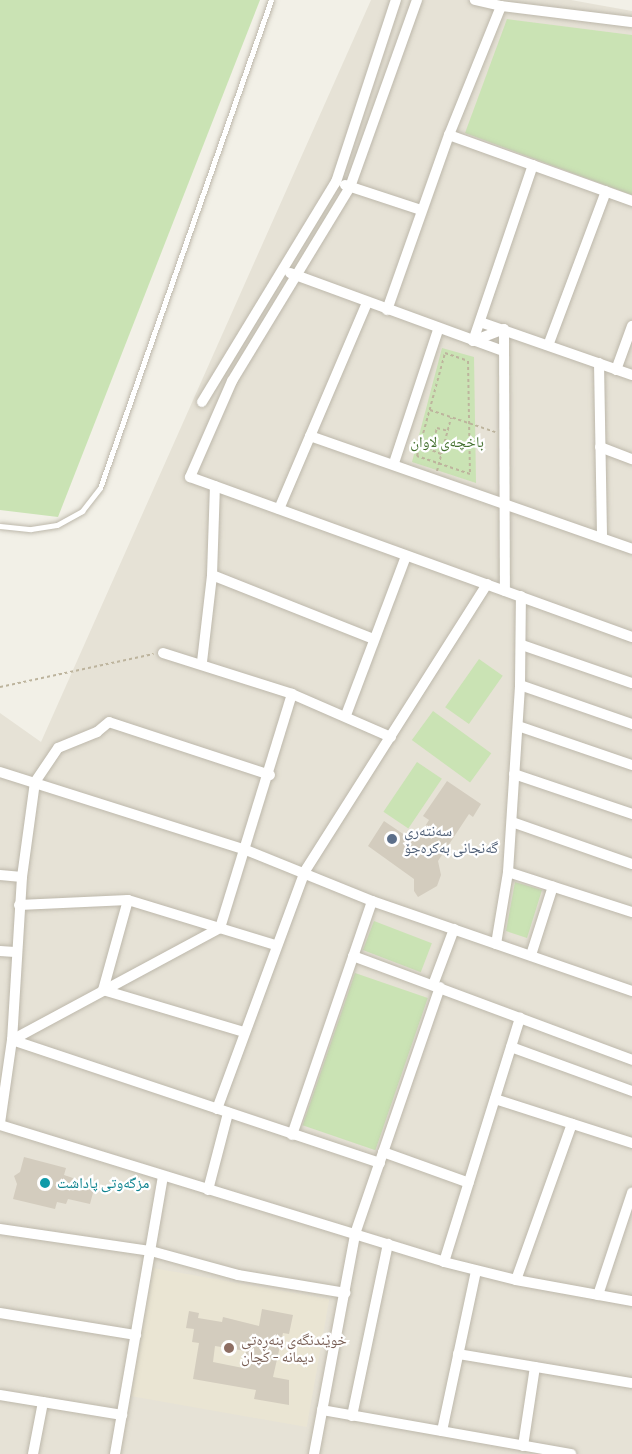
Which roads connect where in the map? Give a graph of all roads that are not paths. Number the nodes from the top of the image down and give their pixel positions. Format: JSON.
{"nodes":[{"id":1,"x":271,"y":0,"type":"edge"},
{"id":2,"x":396,"y":0,"type":"edge"},
{"id":3,"x":417,"y":0,"type":"edge"},
{"id":4,"x":475,"y":0,"type":"edge"},
{"id":5,"x":501,"y":6,"type":"junction"},
{"id":6,"x":632,"y":22,"type":"edge"},
{"id":7,"x":449,"y":135,"type":"junction"},
{"id":8,"x":533,"y":165,"type":"junction"},
{"id":9,"x":336,"y":182,"type":"junction"},
{"id":10,"x":350,"y":186,"type":"junction"},
{"id":11,"x":606,"y":191,"type":"junction"},
{"id":12,"x":632,"y":201,"type":"edge"},
{"id":13,"x":421,"y":210,"type":"junction"},
{"id":14,"x":281,"y":270,"type":"junction"},
{"id":15,"x":294,"y":276,"type":"junction"},
{"id":16,"x":367,"y":303,"type":"junction"},
{"id":17,"x":387,"y":310,"type":"junction"},
{"id":18,"x":480,"y":322,"type":"junction"},
{"id":19,"x":632,"y":326,"type":"edge"},
{"id":20,"x":504,"y":329,"type":"junction"},
{"id":21,"x":438,"y":330,"type":"junction"},
{"id":22,"x":490,"y":335,"type":"junction"},
{"id":23,"x":473,"y":341,"type":"junction"},
{"id":24,"x":549,"y":343,"type":"junction"},
{"id":25,"x":503,"y":351,"type":"junction"},
{"id":26,"x":599,"y":363,"type":"junction"},
{"id":27,"x":616,"y":370,"type":"junction"},
{"id":28,"x":632,"y":375,"type":"edge"},
{"id":29,"x":202,"y":402,"type":"dead end"},
{"id":30,"x":310,"y":436,"type":"junction"},
{"id":31,"x":600,"y":447,"type":"junction"},
{"id":32,"x":632,"y":459,"type":"edge"},
{"id":33,"x":394,"y":463,"type":"junction"},
{"id":34,"x":215,"y":486,"type":"junction"},
{"id":35,"x":505,"y":503,"type":"junction"},
{"id":36,"x":279,"y":509,"type":"junction"},
{"id":37,"x":0,"y":526,"type":"edge"},
{"id":38,"x":602,"y":538,"type":"junction"},
{"id":39,"x":632,"y":549,"type":"edge"},
{"id":40,"x":406,"y":556,"type":"junction"},
{"id":41,"x":212,"y":575,"type":"junction"},
{"id":42,"x":486,"y":584,"type":"junction"},
{"id":43,"x":505,"y":591,"type":"junction"},
{"id":44,"x":521,"y":596,"type":"junction"},
{"id":45,"x":632,"y":637,"type":"edge"},
{"id":46,"x":374,"y":639,"type":"junction"},
{"id":47,"x":522,"y":645,"type":"junction"},
{"id":48,"x":163,"y":653,"type":"road end"},
{"id":49,"x":202,"y":662,"type":"junction"},
{"id":50,"x":632,"y":683,"type":"edge"},
{"id":51,"x":520,"y":685,"type":"junction"},
{"id":52,"x":292,"y":694,"type":"junction"},
{"id":53,"x":346,"y":715,"type":"junction"},
{"id":54,"x":632,"y":724,"type":"edge"},
{"id":55,"x":518,"y":726,"type":"junction"},
{"id":56,"x":391,"y":737,"type":"junction"},
{"id":57,"x":632,"y":765,"type":"edge"},
{"id":58,"x":0,"y":772,"type":"edge"},
{"id":59,"x":514,"y":774,"type":"junction"},
{"id":60,"x":270,"y":775,"type":"junction"},
{"id":61,"x":35,"y":782,"type":"junction"},
{"id":62,"x":632,"y":814,"type":"edge"},
{"id":63,"x":512,"y":822,"type":"junction"},
{"id":64,"x":246,"y":850,"type":"junction"},
{"id":65,"x":632,"y":864,"type":"edge"},
{"id":66,"x":305,"y":871,"type":"junction"},
{"id":67,"x":508,"y":872,"type":"junction"},
{"id":68,"x":0,"y":875,"type":"edge"},
{"id":69,"x":22,"y":877,"type":"junction"},
{"id":70,"x":553,"y":886,"type":"junction"},
{"id":71,"x":128,"y":900,"type":"junction"},
{"id":72,"x":372,"y":901,"type":"junction"},
{"id":73,"x":19,"y":905,"type":"junction"},
{"id":74,"x":632,"y":912,"type":"edge"},
{"id":75,"x":220,"y":928,"type":"junction"},
{"id":76,"x":454,"y":929,"type":"junction"},
{"id":77,"x":496,"y":944,"type":"junction"},
{"id":78,"x":275,"y":945,"type":"junction"},
{"id":79,"x":0,"y":951,"type":"edge"},
{"id":80,"x":15,"y":952,"type":"junction"},
{"id":81,"x":531,"y":955,"type":"junction"},
{"id":82,"x":353,"y":956,"type":"junction"},
{"id":83,"x":436,"y":986,"type":"junction"},
{"id":84,"x":103,"y":990,"type":"junction"},
{"id":85,"x":632,"y":991,"type":"edge"},
{"id":86,"x":520,"y":1018,"type":"junction"},
{"id":87,"x":244,"y":1032,"type":"junction"},
{"id":88,"x":12,"y":1040,"type":"junction"},
{"id":89,"x":511,"y":1047,"type":"junction"},
{"id":90,"x":632,"y":1060,"type":"edge"},
{"id":91,"x":632,"y":1091,"type":"edge"},
{"id":92,"x":495,"y":1099,"type":"junction"},
{"id":93,"x":217,"y":1109,"type":"junction"},
{"id":94,"x":228,"y":1113,"type":"junction"},
{"id":95,"x":0,"y":1124,"type":"edge"},
{"id":96,"x":572,"y":1124,"type":"junction"},
{"id":97,"x":292,"y":1135,"type":"junction"},
{"id":98,"x":632,"y":1143,"type":"edge"},
{"id":99,"x":382,"y":1157,"type":"junction"},
{"id":100,"x":163,"y":1177,"type":"junction"},
{"id":101,"x":469,"y":1183,"type":"junction"},
{"id":102,"x":208,"y":1190,"type":"junction"},
{"id":103,"x":632,"y":1193,"type":"edge"},
{"id":104,"x":0,"y":1229,"type":"edge"},
{"id":105,"x":355,"y":1234,"type":"junction"},
{"id":106,"x":388,"y":1244,"type":"junction"},
{"id":107,"x":151,"y":1251,"type":"junction"},
{"id":108,"x":444,"y":1262,"type":"junction"},
{"id":109,"x":476,"y":1271,"type":"junction"},
{"id":110,"x":516,"y":1280,"type":"junction"},
{"id":111,"x":345,"y":1293,"type":"junction"},
{"id":112,"x":598,"y":1295,"type":"junction"},
{"id":113,"x":632,"y":1302,"type":"edge"},
{"id":114,"x":0,"y":1313,"type":"edge"},
{"id":115,"x":136,"y":1335,"type":"junction"},
{"id":116,"x":458,"y":1354,"type":"junction"},
{"id":117,"x":535,"y":1367,"type":"junction"},
{"id":118,"x":632,"y":1383,"type":"edge"},
{"id":119,"x":0,"y":1395,"type":"edge"},
{"id":120,"x":43,"y":1402,"type":"junction"},
{"id":121,"x":322,"y":1410,"type":"junction"},
{"id":122,"x":122,"y":1415,"type":"junction"},
{"id":123,"x":352,"y":1416,"type":"junction"},
{"id":124,"x":442,"y":1431,"type":"junction"},
{"id":125,"x":523,"y":1446,"type":"junction"},
{"id":126,"x":540,"y":1451,"type":"edge"},
{"id":127,"x":33,"y":1454,"type":"edge"},
{"id":128,"x":115,"y":1454,"type":"edge"},
{"id":129,"x":314,"y":1454,"type":"edge"},
{"id":130,"x":571,"y":1454,"type":"edge"}],
"edges":[{"from":1,"to":37,"type":"lane"},
{"from":2,"to":9,"type":"street"},
{"from":3,"to":10,"type":"street"},
{"from":4,"to":5,"type":"street"},
{"from":5,"to":6,"type":"street"},
{"from":5,"to":7,"type":"street"},
{"from":7,"to":8,"type":"street"},
{"from":7,"to":13,"type":"street"},
{"from":8,"to":11,"type":"street"},
{"from":8,"to":18,"type":"street"},
{"from":9,"to":10,"type":"street"},
{"from":9,"to":14,"type":"street"},
{"from":10,"to":13,"type":"street"},
{"from":10,"to":15,"type":"street"},
{"from":11,"to":12,"type":"street"},
{"from":11,"to":24,"type":"street"},
{"from":13,"to":17,"type":"street"},
{"from":14,"to":15,"type":"street"},
{"from":14,"to":29,"type":"street"},
{"from":15,"to":16,"type":"street"},
{"from":15,"to":34,"type":"street"},
{"from":16,"to":17,"type":"street"},
{"from":16,"to":30,"type":"street"},
{"from":17,"to":21,"type":"street"},
{"from":18,"to":20,"type":"street"},
{"from":18,"to":22,"type":"street"},
{"from":18,"to":23,"type":"street"},
{"from":19,"to":27,"type":"street"},
{"from":20,"to":22,"type":"street"},
{"from":20,"to":24,"type":"street"},
{"from":20,"to":25,"type":"street"},
{"from":21,"to":23,"type":"street"},
{"from":21,"to":33,"type":"street"},
{"from":22,"to":23,"type":"street"},
{"from":22,"to":25,"type":"street"},
{"from":23,"to":25,"type":"street"},
{"from":24,"to":26,"type":"street"},
{"from":25,"to":35,"type":"street"},
{"from":26,"to":27,"type":"street"},
{"from":26,"to":31,"type":"street"},
{"from":27,"to":28,"type":"street"},
{"from":30,"to":33,"type":"street"},
{"from":30,"to":36,"type":"street"},
{"from":31,"to":32,"type":"street"},
{"from":31,"to":38,"type":"street"},
{"from":33,"to":35,"type":"street"},
{"from":34,"to":36,"type":"street"},
{"from":34,"to":41,"type":"street"},
{"from":35,"to":38,"type":"street"},
{"from":35,"to":43,"type":"street"},
{"from":36,"to":40,"type":"street"},
{"from":38,"to":39,"type":"street"},
{"from":40,"to":42,"type":"street"},
{"from":40,"to":46,"type":"street"},
{"from":41,"to":46,"type":"street"},
{"from":41,"to":49,"type":"street"},
{"from":42,"to":43,"type":"street"},
{"from":42,"to":56,"type":"street"},
{"from":43,"to":44,"type":"street"},
{"from":44,"to":45,"type":"street"},
{"from":44,"to":47,"type":"street"},
{"from":46,"to":53,"type":"street"},
{"from":47,"to":50,"type":"street"},
{"from":47,"to":51,"type":"street"},
{"from":48,"to":49,"type":"street"},
{"from":49,"to":52,"type":"street"},
{"from":51,"to":54,"type":"street"},
{"from":51,"to":55,"type":"street"},
{"from":52,"to":53,"type":"street"},
{"from":52,"to":60,"type":"street"},
{"from":53,"to":56,"type":"street"},
{"from":55,"to":57,"type":"street"},
{"from":55,"to":59,"type":"street"},
{"from":56,"to":66,"type":"street"},
{"from":58,"to":61,"type":"street"},
{"from":59,"to":62,"type":"street"},
{"from":59,"to":63,"type":"street"},
{"from":60,"to":61,"type":"street"},
{"from":60,"to":64,"type":"street"},
{"from":61,"to":64,"type":"street"},
{"from":61,"to":69,"type":"street"},
{"from":63,"to":65,"type":"street"},
{"from":63,"to":67,"type":"street"},
{"from":64,"to":66,"type":"street"},
{"from":64,"to":75,"type":"street"},
{"from":66,"to":72,"type":"street"},
{"from":66,"to":78,"type":"street"},
{"from":67,"to":70,"type":"street"},
{"from":67,"to":77,"type":"street"},
{"from":68,"to":69,"type":"street"},
{"from":69,"to":73,"type":"street"},
{"from":70,"to":74,"type":"street"},
{"from":70,"to":81,"type":"street"},
{"from":71,"to":73,"type":"street"},
{"from":71,"to":75,"type":"street"},
{"from":71,"to":84,"type":"street"},
{"from":72,"to":76,"type":"street"},
{"from":72,"to":82,"type":"street"},
{"from":73,"to":80,"type":"street"},
{"from":75,"to":78,"type":"street"},
{"from":75,"to":84,"type":"street"},
{"from":76,"to":77,"type":"street"},
{"from":76,"to":83,"type":"street"},
{"from":77,"to":81,"type":"street"},
{"from":78,"to":87,"type":"street"},
{"from":79,"to":80,"type":"street"},
{"from":80,"to":88,"type":"street"},
{"from":81,"to":85,"type":"street"},
{"from":82,"to":83,"type":"street"},
{"from":82,"to":97,"type":"street"},
{"from":83,"to":86,"type":"street"},
{"from":83,"to":99,"type":"street"},
{"from":84,"to":87,"type":"street"},
{"from":84,"to":88,"type":"street"},
{"from":86,"to":89,"type":"street"},
{"from":86,"to":90,"type":"street"},
{"from":87,"to":93,"type":"street"},
{"from":88,"to":93,"type":"street"},
{"from":88,"to":95,"type":"street"},
{"from":89,"to":91,"type":"street"},
{"from":89,"to":92,"type":"street"},
{"from":92,"to":96,"type":"street"},
{"from":92,"to":101,"type":"street"},
{"from":93,"to":94,"type":"street"},
{"from":94,"to":97,"type":"street"},
{"from":94,"to":102,"type":"street"},
{"from":95,"to":100,"type":"street"},
{"from":96,"to":98,"type":"street"},
{"from":96,"to":110,"type":"street"},
{"from":97,"to":99,"type":"street"},
{"from":99,"to":101,"type":"street"},
{"from":99,"to":105,"type":"street"},
{"from":100,"to":102,"type":"street"},
{"from":100,"to":107,"type":"street"},
{"from":101,"to":108,"type":"street"},
{"from":102,"to":105,"type":"street"},
{"from":103,"to":112,"type":"street"},
{"from":104,"to":107,"type":"street"},
{"from":105,"to":106,"type":"street"},
{"from":105,"to":111,"type":"street"},
{"from":106,"to":108,"type":"street"},
{"from":106,"to":123,"type":"street"},
{"from":107,"to":111,"type":"street"},
{"from":107,"to":115,"type":"street"},
{"from":108,"to":109,"type":"street"},
{"from":109,"to":110,"type":"street"},
{"from":109,"to":116,"type":"street"},
{"from":110,"to":112,"type":"street"},
{"from":111,"to":121,"type":"street"},
{"from":112,"to":113,"type":"street"},
{"from":114,"to":115,"type":"street"},
{"from":115,"to":122,"type":"street"},
{"from":116,"to":117,"type":"street"},
{"from":116,"to":124,"type":"street"},
{"from":117,"to":118,"type":"street"},
{"from":117,"to":125,"type":"street"},
{"from":119,"to":120,"type":"street"},
{"from":120,"to":122,"type":"street"},
{"from":120,"to":127,"type":"street"},
{"from":121,"to":123,"type":"street"},
{"from":121,"to":129,"type":"street"},
{"from":122,"to":128,"type":"street"},
{"from":123,"to":124,"type":"street"},
{"from":124,"to":125,"type":"street"},
{"from":125,"to":126,"type":"street"},
{"from":126,"to":130,"type":"street"}]}
